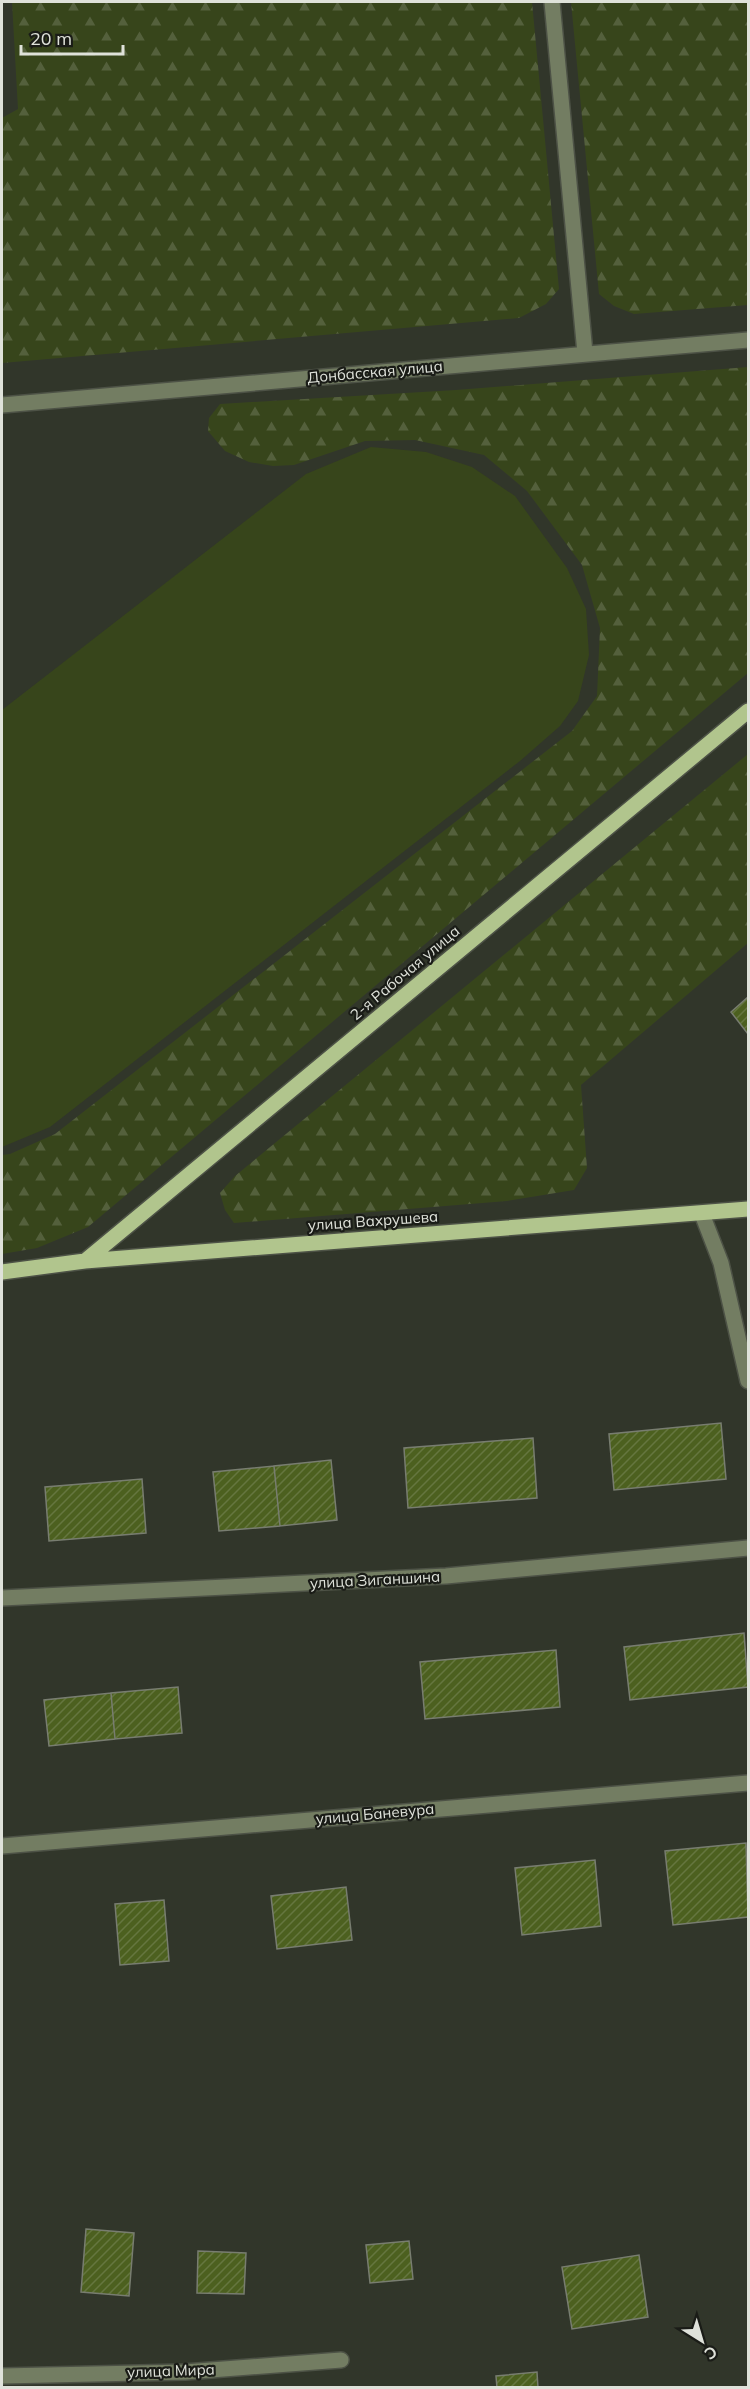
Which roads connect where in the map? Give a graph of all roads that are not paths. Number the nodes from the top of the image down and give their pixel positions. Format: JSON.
{"nodes":[{"id":1,"x":552,"y":2,"type":"edge"},
{"id":2,"x":748,"y":340,"type":"edge"},
{"id":3,"x":585,"y":353,"type":"junction"},
{"id":4,"x":2,"y":405,"type":"edge"},
{"id":5,"x":748,"y":711,"type":"edge"},
{"id":6,"x":748,"y":1209,"type":"edge"},
{"id":7,"x":702,"y":1214,"type":"junction"},
{"id":8,"x":85,"y":1262,"type":"junction"},
{"id":9,"x":2,"y":1272,"type":"edge"},
{"id":10,"x":748,"y":1381,"type":"edge"},
{"id":11,"x":748,"y":1548,"type":"edge"},
{"id":12,"x":2,"y":1598,"type":"edge"},
{"id":13,"x":748,"y":1783,"type":"edge"},
{"id":14,"x":2,"y":1846,"type":"edge"},
{"id":15,"x":340,"y":2360,"type":"dead end"},
{"id":16,"x":2,"y":2376,"type":"edge"}],
"edges":[{"from":1,"to":3,"type":"street"},
{"from":2,"to":3,"type":"street","name":"Донбасская улица"},
{"from":3,"to":4,"type":"street","name":"Донбасская улица"},
{"from":5,"to":8,"type":"main road","name":"2-я Рабочая улица"},
{"from":6,"to":7,"type":"main road","name":"улица Вахрушева"},
{"from":7,"to":8,"type":"main road","name":"улица Вахрушева"},
{"from":7,"to":10,"type":"street"},
{"from":8,"to":9,"type":"main road","name":"улица Вахрушева"},
{"from":11,"to":12,"type":"street","name":"улица Зиганшина"},
{"from":13,"to":14,"type":"street","name":"улица Баневура"},
{"from":15,"to":16,"type":"street","name":"улица Мира"}]}
